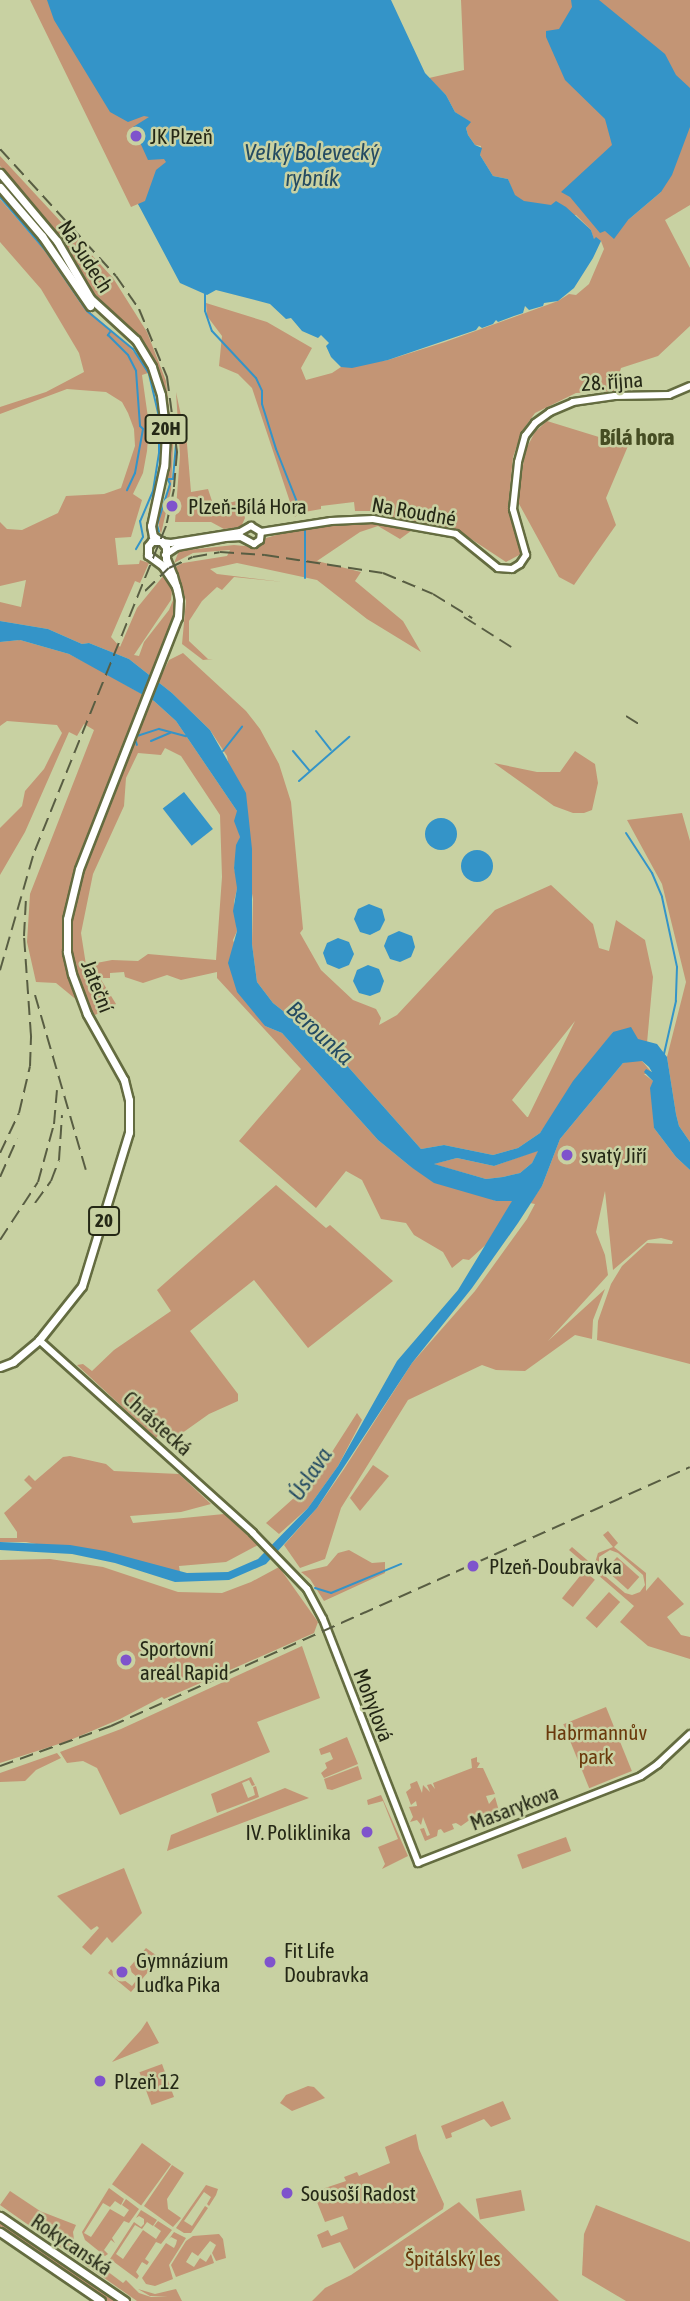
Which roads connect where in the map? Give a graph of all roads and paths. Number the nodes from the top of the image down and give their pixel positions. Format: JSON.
{"nodes":[{"id":1,"x":0,"y":173,"type":"edge"},
{"id":2,"x":0,"y":187,"type":"edge"},
{"id":3,"x":146,"y":354,"type":"junction"},
{"id":4,"x":690,"y":386,"type":"edge"},
{"id":5,"x":155,"y":507,"type":"junction"},
{"id":6,"x":246,"y":530,"type":"junction"},
{"id":7,"x":261,"y":532,"type":"junction"},
{"id":8,"x":246,"y":540,"type":"junction"},
{"id":9,"x":161,"y":541,"type":"junction"},
{"id":10,"x":148,"y":545,"type":"junction"},
{"id":11,"x":165,"y":555,"type":"junction"},
{"id":12,"x":154,"y":559,"type":"junction"},
{"id":13,"x":508,"y":570,"type":"joint"},
{"id":14,"x":176,"y":586,"type":"junction"},
{"id":15,"x":39,"y":1340,"type":"junction"},
{"id":16,"x":0,"y":1367,"type":"edge"},
{"id":17,"x":287,"y":1566,"type":"joint"},
{"id":18,"x":690,"y":1734,"type":"edge"},
{"id":19,"x":418,"y":1863,"type":"joint"},
{"id":20,"x":0,"y":2216,"type":"edge"},
{"id":21,"x":0,"y":2232,"type":"edge"},
{"id":22,"x":101,"y":2301,"type":"edge"},
{"id":23,"x":125,"y":2301,"type":"edge"}],
"edges":[{"from":1,"to":3,"type":"main road","name":"Na Sudech","number":"20H"},
{"from":2,"to":3,"type":"main road","name":"Na Sudech","number":"20H"},
{"from":3,"to":5,"type":"main road","name":"Na Sudech","number":"20H"},
{"from":4,"to":13,"type":"main road","name":"28. října"},
{"from":5,"to":9,"type":"main road","name":"Na Sudech","number":"20H"},
{"from":5,"to":10,"type":"main road","name":"Na Sudech","number":"20H"},
{"from":6,"to":7,"type":"main road","name":"Na Roudné"},
{"from":6,"to":8,"type":"main road"},
{"from":6,"to":9,"type":"main road","name":"Na Roudné"},
{"from":7,"to":8,"type":"main road","name":"Na Roudné"},
{"from":7,"to":13,"type":"main road","name":"Na Roudné"},
{"from":8,"to":11,"type":"main road","name":"Na Roudné"},
{"from":9,"to":10,"type":"main road","name":"Na Roudné"},
{"from":9,"to":11,"type":"main road","number":"20"},
{"from":10,"to":12,"type":"main road"},
{"from":11,"to":12,"type":"main road","name":"Na Roudné"},
{"from":11,"to":14,"type":"main road","name":"Jateční","number":"20"},
{"from":12,"to":14,"type":"main road"},
{"from":14,"to":15,"type":"main road","name":"Jateční","number":"20"},
{"from":15,"to":16,"type":"main road","name":"Jateční","number":"20"},
{"from":15,"to":17,"type":"main road","name":"Chrástecká"},
{"from":17,"to":19,"type":"main road","name":"Mohylová"},
{"from":18,"to":19,"type":"main road","name":"Masarykova"},
{"from":20,"to":23,"type":"main road","name":"Rokycanská"},
{"from":21,"to":22,"type":"main road","name":"Rokycanská"}]}
